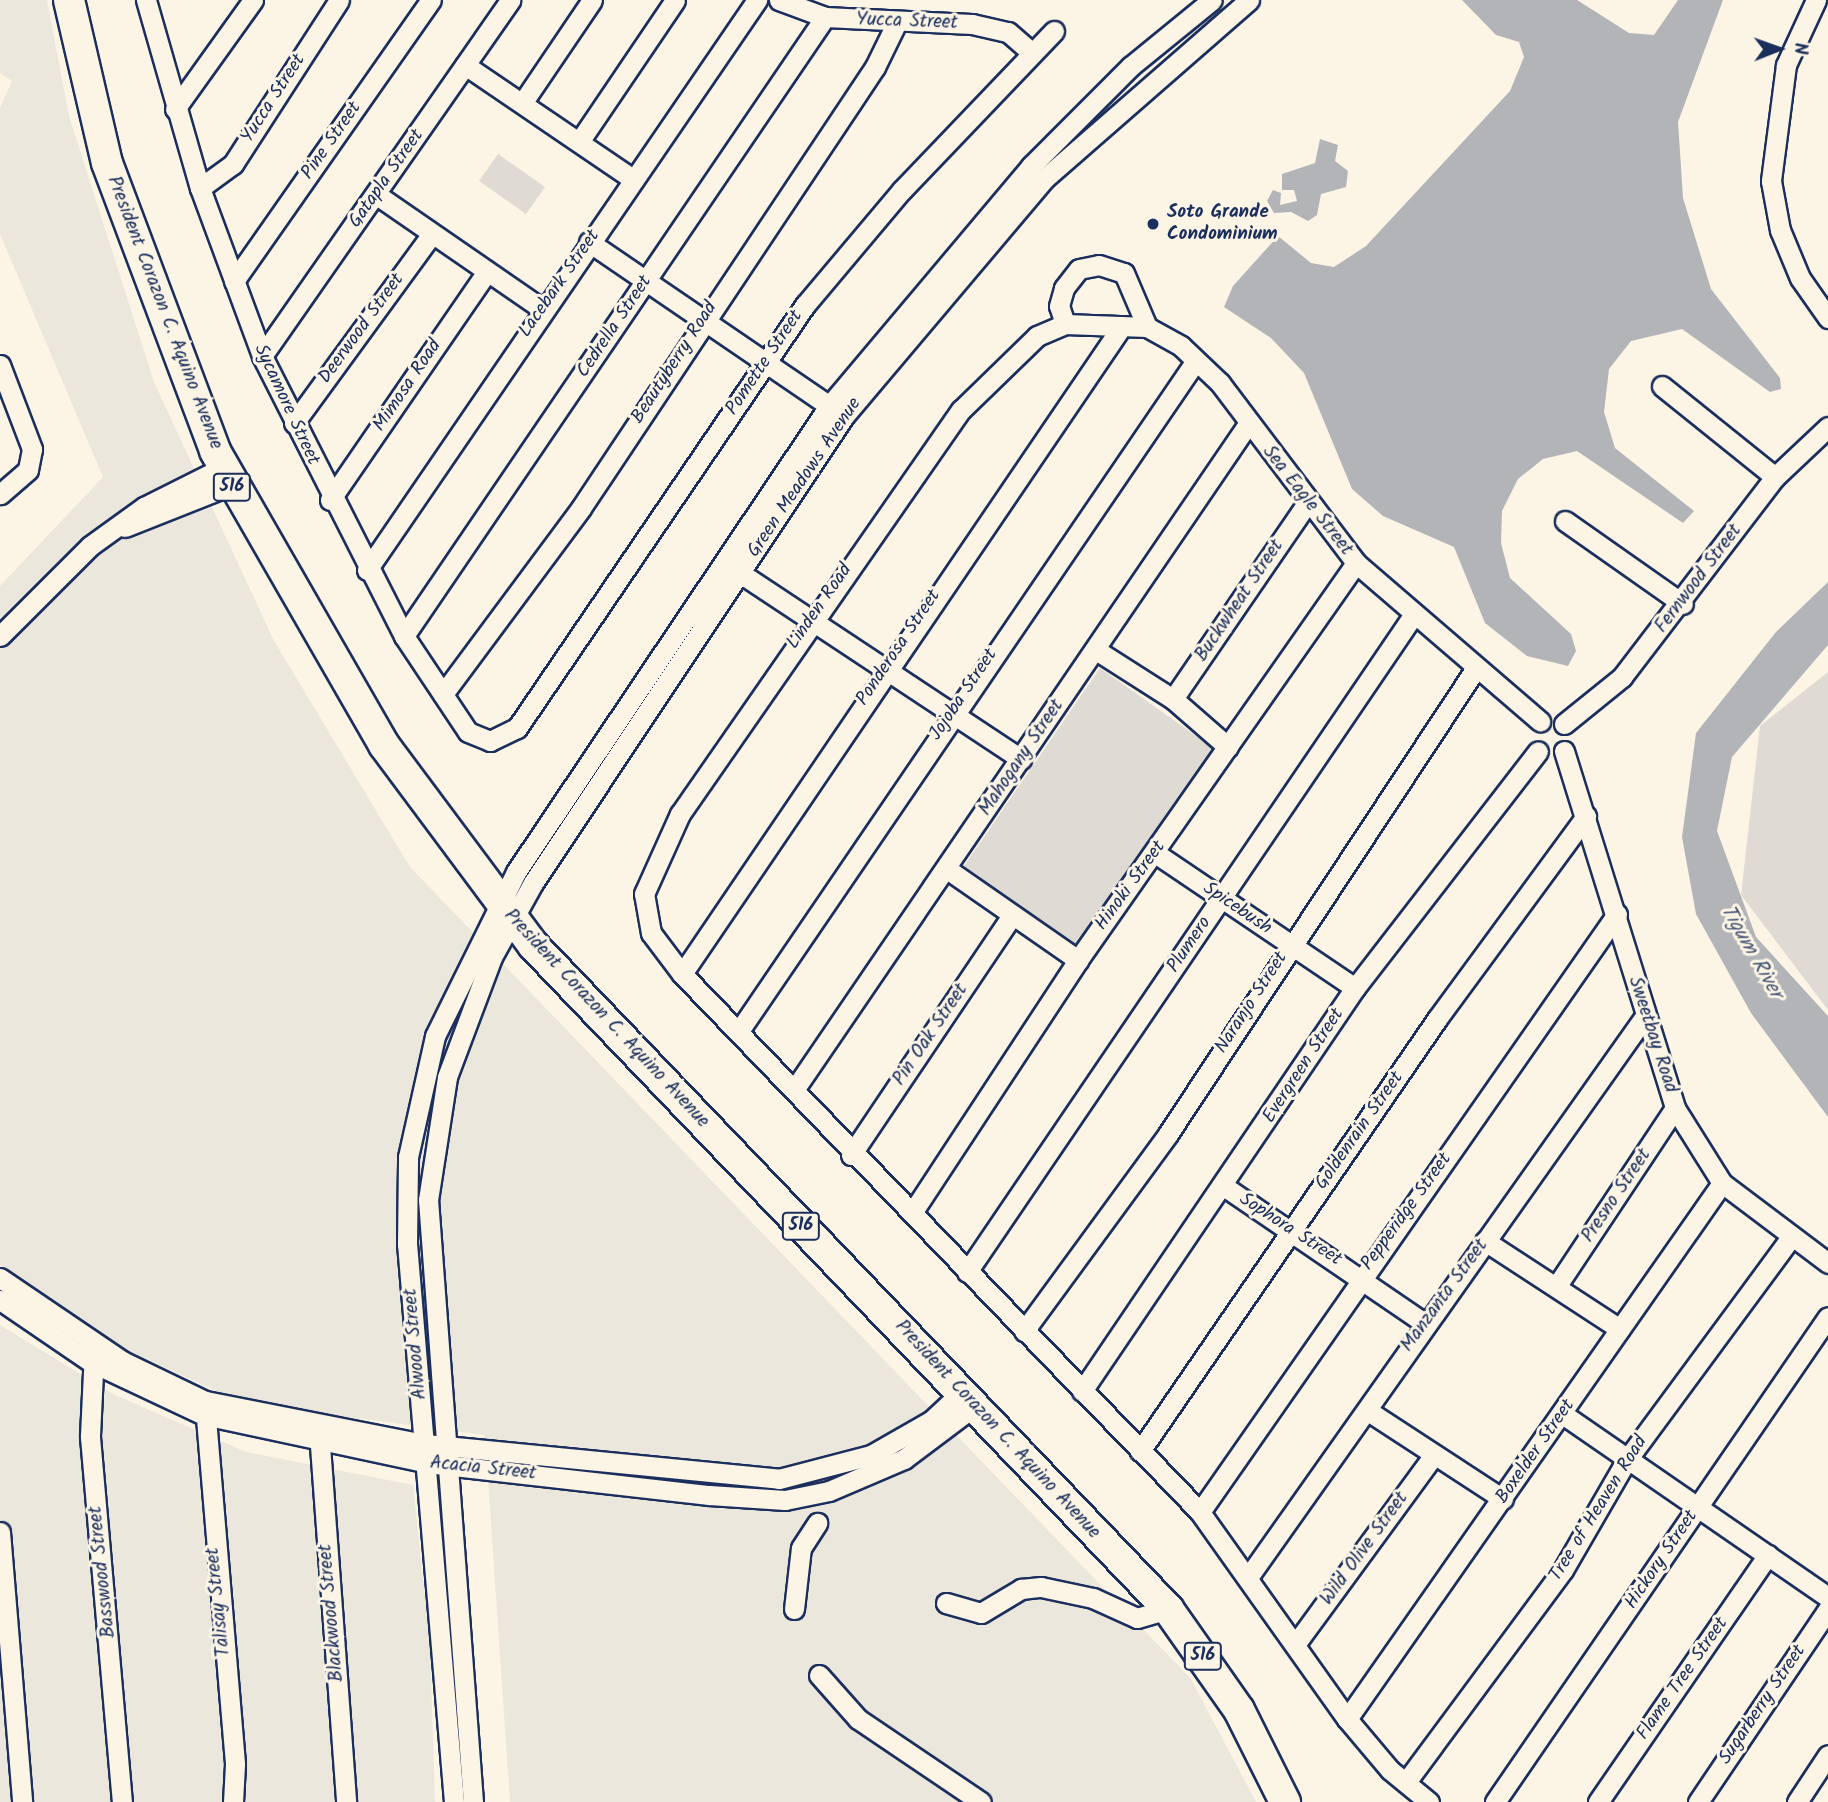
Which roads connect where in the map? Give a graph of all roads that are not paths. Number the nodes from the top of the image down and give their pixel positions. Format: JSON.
{"nodes":[{"id":1,"x":69,"y":0,"type":"edge"},
{"id":2,"x":253,"y":0,"type":"edge"},
{"id":3,"x":339,"y":0,"type":"edge"},
{"id":4,"x":431,"y":0,"type":"edge"},
{"id":5,"x":510,"y":0,"type":"edge"},
{"id":6,"x":592,"y":0,"type":"edge"},
{"id":7,"x":675,"y":0,"type":"edge"},
{"id":8,"x":757,"y":0,"type":"edge"},
{"id":9,"x":779,"y":0,"type":"edge"},
{"id":10,"x":1212,"y":0,"type":"edge"},
{"id":11,"x":1249,"y":0,"type":"edge"},
{"id":12,"x":1816,"y":0,"type":"edge"},
{"id":13,"x":152,"y":5,"type":"edge"},
{"id":14,"x":825,"y":18,"type":"junction"},
{"id":15,"x":896,"y":24,"type":"junction"},
{"id":16,"x":1054,"y":31,"type":"dead end"},
{"id":17,"x":1030,"y":51,"type":"junction"},
{"id":18,"x":465,"y":65,"type":"junction"},
{"id":19,"x":523,"y":102,"type":"junction"},
{"id":20,"x":175,"y":109,"type":"junction"},
{"id":21,"x":579,"y":142,"type":"junction"},
{"id":22,"x":634,"y":180,"type":"junction"},
{"id":23,"x":200,"y":188,"type":"junction"},
{"id":24,"x":377,"y":195,"type":"junction"},
{"id":25,"x":430,"y":235,"type":"junction"},
{"id":26,"x":589,"y":242,"type":"junction"},
{"id":27,"x":486,"y":273,"type":"junction"},
{"id":28,"x":234,"y":281,"type":"junction"},
{"id":29,"x":645,"y":283,"type":"junction"},
{"id":30,"x":542,"y":309,"type":"junction"},
{"id":31,"x":1828,"y":318,"type":"edge"},
{"id":32,"x":701,"y":324,"type":"junction"},
{"id":33,"x":1065,"y":324,"type":"junction"},
{"id":34,"x":1122,"y":326,"type":"junction"},
{"id":35,"x":1147,"y":327,"type":"junction"},
{"id":36,"x":262,"y":356,"type":"junction"},
{"id":37,"x":1195,"y":362,"type":"junction"},
{"id":38,"x":762,"y":365,"type":"junction"},
{"id":39,"x":2,"y":377,"type":"edge"},
{"id":40,"x":1662,"y":386,"type":"dead end"},
{"id":41,"x":837,"y":411,"type":"junction"},
{"id":42,"x":294,"y":423,"type":"junction"},
{"id":43,"x":1248,"y":424,"type":"junction"},
{"id":44,"x":1828,"y":428,"type":"edge"},
{"id":45,"x":226,"y":477,"type":"junction"},
{"id":46,"x":1775,"y":477,"type":"junction"},
{"id":47,"x":0,"y":494,"type":"edge"},
{"id":48,"x":330,"y":500,"type":"junction"},
{"id":49,"x":1307,"y":503,"type":"junction"},
{"id":50,"x":1565,"y":521,"type":"dead end"},
{"id":51,"x":724,"y":563,"type":"junction"},
{"id":52,"x":1356,"y":563,"type":"junction"},
{"id":53,"x":367,"y":570,"type":"junction"},
{"id":54,"x":741,"y":575,"type":"junction"},
{"id":55,"x":1683,"y":604,"type":"junction"},
{"id":56,"x":1412,"y":617,"type":"junction"},
{"id":57,"x":808,"y":621,"type":"junction"},
{"id":58,"x":0,"y":636,"type":"edge"},
{"id":59,"x":404,"y":636,"type":"junction"},
{"id":60,"x":1096,"y":650,"type":"junction"},
{"id":61,"x":885,"y":667,"type":"junction"},
{"id":62,"x":1474,"y":671,"type":"junction"},
{"id":63,"x":443,"y":694,"type":"junction"},
{"id":64,"x":1173,"y":699,"type":"junction"},
{"id":65,"x":950,"y":715,"type":"junction"},
{"id":66,"x":1540,"y":721,"type":"junction"},
{"id":67,"x":1564,"y":724,"type":"junction"},
{"id":68,"x":517,"y":728,"type":"joint"},
{"id":69,"x":1228,"y":747,"type":"junction"},
{"id":70,"x":1538,"y":751,"type":"junction"},
{"id":71,"x":1564,"y":751,"type":"junction"},
{"id":72,"x":1021,"y":758,"type":"junction"},
{"id":73,"x":1586,"y":816,"type":"junction"},
{"id":74,"x":1155,"y":853,"type":"junction"},
{"id":75,"x":947,"y":869,"type":"junction"},
{"id":76,"x":1221,"y":899,"type":"junction"},
{"id":77,"x":505,"y":910,"type":"junction"},
{"id":78,"x":1617,"y":914,"type":"junction"},
{"id":79,"x":1012,"y":915,"type":"junction"},
{"id":80,"x":1290,"y":944,"type":"junction"},
{"id":81,"x":1078,"y":960,"type":"junction"},
{"id":82,"x":682,"y":974,"type":"junction"},
{"id":83,"x":1355,"y":988,"type":"junction"},
{"id":84,"x":1643,"y":1019,"type":"junction"},
{"id":85,"x":738,"y":1031,"type":"junction"},
{"id":86,"x":794,"y":1090,"type":"junction"},
{"id":87,"x":1675,"y":1108,"type":"junction"},
{"id":88,"x":851,"y":1155,"type":"junction"},
{"id":89,"x":1722,"y":1183,"type":"junction"},
{"id":90,"x":1225,"y":1187,"type":"junction"},
{"id":91,"x":912,"y":1213,"type":"junction"},
{"id":92,"x":1290,"y":1233,"type":"junction"},
{"id":93,"x":1791,"y":1237,"type":"junction"},
{"id":94,"x":1485,"y":1241,"type":"junction"},
{"id":95,"x":1828,"y":1263,"type":"edge"},
{"id":96,"x":967,"y":1272,"type":"junction"},
{"id":97,"x":1360,"y":1275,"type":"junction"},
{"id":98,"x":0,"y":1278,"type":"edge"},
{"id":99,"x":1558,"y":1284,"type":"junction"},
{"id":100,"x":0,"y":1300,"type":"edge"},
{"id":101,"x":1828,"y":1317,"type":"edge"},
{"id":102,"x":1423,"y":1322,"type":"junction"},
{"id":103,"x":1620,"y":1329,"type":"junction"},
{"id":104,"x":1024,"y":1331,"type":"junction"},
{"id":105,"x":94,"y":1353,"type":"junction"},
{"id":106,"x":1082,"y":1391,"type":"junction"},
{"id":107,"x":969,"y":1398,"type":"junction"},
{"id":108,"x":204,"y":1408,"type":"junction"},
{"id":109,"x":1368,"y":1411,"type":"junction"},
{"id":110,"x":1564,"y":1415,"type":"junction"},
{"id":111,"x":319,"y":1434,"type":"junction"},
{"id":112,"x":1140,"y":1451,"type":"junction"},
{"id":113,"x":435,"y":1454,"type":"junction"},
{"id":114,"x":1433,"y":1457,"type":"junction"},
{"id":115,"x":1626,"y":1461,"type":"junction"},
{"id":116,"x":1503,"y":1499,"type":"junction"},
{"id":117,"x":1696,"y":1510,"type":"junction"},
{"id":118,"x":1200,"y":1512,"type":"junction"},
{"id":119,"x":817,"y":1523,"type":"dead end"},
{"id":120,"x":0,"y":1532,"type":"edge"},
{"id":121,"x":1768,"y":1555,"type":"junction"},
{"id":122,"x":1250,"y":1576,"type":"junction"},
{"id":123,"x":1828,"y":1597,"type":"edge"},
{"id":124,"x":946,"y":1603,"type":"dead end"},
{"id":125,"x":794,"y":1609,"type":"dead end"},
{"id":126,"x":1168,"y":1609,"type":"junction"},
{"id":127,"x":1828,"y":1609,"type":"edge"},
{"id":128,"x":1297,"y":1642,"type":"junction"},
{"id":129,"x":819,"y":1675,"type":"dead end"},
{"id":130,"x":1348,"y":1719,"type":"junction"},
{"id":131,"x":1828,"y":1755,"type":"edge"},
{"id":132,"x":1406,"y":1782,"type":"junction"},
{"id":133,"x":22,"y":1802,"type":"edge"},
{"id":134,"x":122,"y":1802,"type":"edge"},
{"id":135,"x":233,"y":1802,"type":"edge"},
{"id":136,"x":346,"y":1802,"type":"edge"},
{"id":137,"x":454,"y":1802,"type":"edge"},
{"id":138,"x":473,"y":1802,"type":"edge"},
{"id":139,"x":981,"y":1802,"type":"edge"},
{"id":140,"x":1285,"y":1802,"type":"edge"},
{"id":141,"x":1429,"y":1802,"type":"edge"},
{"id":142,"x":1496,"y":1802,"type":"edge"},
{"id":143,"x":1598,"y":1802,"type":"edge"},
{"id":144,"x":1698,"y":1802,"type":"edge"},
{"id":145,"x":1797,"y":1802,"type":"edge"}],
"edges":[{"from":1,"to":45,"type":"highway","name":"President Corazon C. Aquino Avenue","number":"516"},
{"from":2,"to":20,"type":"street"},
{"from":3,"to":23,"type":"street","name":"Yucca Street"},
{"from":4,"to":28,"type":"street","name":"Pine Street"},
{"from":5,"to":18,"type":"street","name":"Gatapla Street"},
{"from":6,"to":19,"type":"street"},
{"from":7,"to":21,"type":"street"},
{"from":8,"to":22,"type":"street","name":"Lacebark Street"},
{"from":9,"to":14,"type":"street","name":"Yucca Street"},
{"from":10,"to":41,"type":"street","name":"Green Meadows Avenue"},
{"from":11,"to":41,"type":"street","name":"Green Meadows Avenue"},
{"from":12,"to":31,"type":"street"},
{"from":13,"to":20,"type":"street","name":"Sycamore Street"},
{"from":14,"to":15,"type":"street","name":"Yucca Street"},
{"from":14,"to":29,"type":"street","name":"Cedrella Street"},
{"from":15,"to":17,"type":"street","name":"Yucca Street"},
{"from":15,"to":32,"type":"street","name":"Beautyberry Road"},
{"from":16,"to":17,"type":"street","name":"Pomette Street"},
{"from":17,"to":38,"type":"street","name":"Pomette Street"},
{"from":18,"to":19,"type":"street"},
{"from":18,"to":24,"type":"street","name":"Gatapla Street"},
{"from":19,"to":21,"type":"street"},
{"from":20,"to":23,"type":"street","name":"Sycamore Street"},
{"from":21,"to":22,"type":"street"},
{"from":22,"to":26,"type":"street","name":"Lacebark Street"},
{"from":23,"to":28,"type":"street","name":"Sycamore Street"},
{"from":24,"to":25,"type":"street"},
{"from":24,"to":36,"type":"street","name":"Gatapla Street"},
{"from":25,"to":27,"type":"street"},
{"from":25,"to":42,"type":"street","name":"Deerwood Street"},
{"from":26,"to":29,"type":"street"},
{"from":26,"to":30,"type":"street","name":"Lacebark Street"},
{"from":27,"to":30,"type":"street"},
{"from":27,"to":48,"type":"street","name":"Mimosa Road"},
{"from":28,"to":36,"type":"street","name":"Sycamore Street"},
{"from":29,"to":32,"type":"street"},
{"from":29,"to":59,"type":"street","name":"Cedrella Street"},
{"from":30,"to":53,"type":"street","name":"Lacebark Street"},
{"from":32,"to":38,"type":"street"},
{"from":32,"to":63,"type":"street","name":"Beautyberry Road"},
{"from":33,"to":34,"type":"street"},
{"from":33,"to":35,"type":"street"},
{"from":33,"to":57,"type":"street","name":"Linden Road"},
{"from":34,"to":35,"type":"street"},
{"from":34,"to":61,"type":"street","name":"Ponderosa Street"},
{"from":35,"to":37,"type":"street","name":"Sea Eagle Street"},
{"from":36,"to":42,"type":"street","name":"Sycamore Street"},
{"from":37,"to":43,"type":"street","name":"Sea Eagle Street"},
{"from":37,"to":65,"type":"street","name":"Jojoba Street"},
{"from":38,"to":41,"type":"street"},
{"from":38,"to":68,"type":"street","name":"Pomette Street"},
{"from":39,"to":47,"type":"street"},
{"from":40,"to":46,"type":"street"},
{"from":41,"to":51,"type":"street","name":"Green Meadows Avenue"},
{"from":41,"to":54,"type":"street","name":"Green Meadows Avenue"},
{"from":42,"to":48,"type":"street","name":"Sycamore Street"},
{"from":43,"to":49,"type":"street","name":"Sea Eagle Street"},
{"from":43,"to":60,"type":"street","name":"Mahogany Street"},
{"from":44,"to":46,"type":"street","name":"Fernwood Street"},
{"from":45,"to":58,"type":"street"},
{"from":45,"to":77,"type":"highway","name":"President Corazon C. Aquino Avenue","number":"516"},
{"from":46,"to":55,"type":"street","name":"Fernwood Street"},
{"from":48,"to":53,"type":"street","name":"Sycamore Street"},
{"from":49,"to":52,"type":"street","name":"Sea Eagle Street"},
{"from":49,"to":64,"type":"street","name":"Buckwheat Street"},
{"from":50,"to":55,"type":"street"},
{"from":51,"to":54,"type":"street"},
{"from":51,"to":77,"type":"street","name":"Green Meadows Avenue"},
{"from":52,"to":56,"type":"street","name":"Sea Eagle Street"},
{"from":52,"to":69,"type":"street","name":"Hinoki Street"},
{"from":53,"to":59,"type":"street","name":"Sycamore Street"},
{"from":54,"to":57,"type":"street"},
{"from":54,"to":77,"type":"street","name":"Green Meadows Avenue"},
{"from":55,"to":67,"type":"street","name":"Fernwood Street"},
{"from":56,"to":62,"type":"street","name":"Sea Eagle Street"},
{"from":56,"to":76,"type":"street","name":"Plumero"},
{"from":57,"to":61,"type":"street"},
{"from":57,"to":82,"type":"street","name":"Linden Road"},
{"from":59,"to":63,"type":"street","name":"Sycamore Street"},
{"from":60,"to":64,"type":"street"},
{"from":60,"to":72,"type":"street","name":"Mahogany Street"},
{"from":61,"to":65,"type":"street"},
{"from":61,"to":82,"type":"street","name":"Ponderosa Street"},
{"from":62,"to":66,"type":"street","name":"Sea Eagle Street"},
{"from":62,"to":80,"type":"street","name":"Naranjo Street"},
{"from":63,"to":68,"type":"street","name":"Sycamore Street"},
{"from":64,"to":69,"type":"street"},
{"from":65,"to":72,"type":"street"},
{"from":65,"to":85,"type":"street","name":"Jojoba Street"},
{"from":66,"to":67,"type":"street"},
{"from":66,"to":70,"type":"street"},
{"from":67,"to":71,"type":"street"},
{"from":69,"to":74,"type":"street","name":"Hinoki Street"},
{"from":70,"to":71,"type":"street"},
{"from":70,"to":83,"type":"street","name":"Evergreen Street"},
{"from":71,"to":73,"type":"street","name":"Sweetbay Road"},
{"from":72,"to":75,"type":"street","name":"Mahogany Street"},
{"from":73,"to":78,"type":"street","name":"Sweetbay Road"},
{"from":73,"to":92,"type":"street","name":"Goldenrain Street"},
{"from":74,"to":76,"type":"street","name":"Spicebush"},
{"from":74,"to":81,"type":"street","name":"Hinoki Street"},
{"from":75,"to":79,"type":"street"},
{"from":75,"to":86,"type":"street","name":"Mahogany Street"},
{"from":76,"to":80,"type":"street","name":"Spicebush"},
{"from":76,"to":96,"type":"street","name":"Plumero"},
{"from":77,"to":107,"type":"highway","name":"President Corazon C. Aquino Avenue","number":"516"},
{"from":77,"to":113,"type":"street","name":"Alwood Street"},
{"from":78,"to":84,"type":"street","name":"Sweetbay Road"},
{"from":78,"to":97,"type":"street","name":"Pepperidge Street"},
{"from":79,"to":81,"type":"street"},
{"from":79,"to":88,"type":"street","name":"Pin Oak Street"},
{"from":80,"to":83,"type":"street","name":"Spicebush"},
{"from":80,"to":104,"type":"street","name":"Naranjo Street"},
{"from":81,"to":91,"type":"street","name":"Hinoki Street"},
{"from":82,"to":85,"type":"street"},
{"from":83,"to":90,"type":"street","name":"Evergreen Street"},
{"from":84,"to":87,"type":"street","name":"Sweetbay Road"},
{"from":84,"to":94,"type":"street","name":"Manzanta Street"},
{"from":85,"to":86,"type":"street"},
{"from":86,"to":88,"type":"street"},
{"from":87,"to":89,"type":"street","name":"Sweetbay Road"},
{"from":87,"to":99,"type":"street","name":"Presno Street"},
{"from":88,"to":91,"type":"street"},
{"from":89,"to":93,"type":"street","name":"Sweetbay Road"},
{"from":89,"to":103,"type":"street","name":"Boxelder Street"},
{"from":90,"to":92,"type":"street","name":"Sophora Street"},
{"from":90,"to":106,"type":"street","name":"Evergreen Street"},
{"from":91,"to":96,"type":"street"},
{"from":92,"to":97,"type":"street","name":"Sophora Street"},
{"from":92,"to":112,"type":"street","name":"Goldenrain Street"},
{"from":93,"to":95,"type":"street","name":"Sweetbay Road"},
{"from":93,"to":115,"type":"street","name":"Tree of Heaven Road"},
{"from":94,"to":99,"type":"street"},
{"from":94,"to":102,"type":"street","name":"Manzanta Street"},
{"from":96,"to":104,"type":"street"},
{"from":97,"to":102,"type":"street","name":"Sophora Street"},
{"from":97,"to":118,"type":"street","name":"Pepperidge Street"},
{"from":98,"to":105,"type":"street","name":"Acacia Street"},
{"from":99,"to":103,"type":"street"},
{"from":100,"to":105,"type":"street","name":"Acacia Street"},
{"from":101,"to":117,"type":"street","name":"Hickory Street"},
{"from":102,"to":109,"type":"street","name":"Manzanta Street"},
{"from":103,"to":110,"type":"street","name":"Boxelder Street"},
{"from":104,"to":106,"type":"street"},
{"from":105,"to":108,"type":"street","name":"Acacia Street"},
{"from":105,"to":134,"type":"street","name":"Basswood Street"},
{"from":106,"to":112,"type":"street"},
{"from":107,"to":113,"type":"street","name":"Acacia Street"},
{"from":107,"to":126,"type":"highway","name":"President Corazon C. Aquino Avenue","number":"516"},
{"from":108,"to":111,"type":"street","name":"Acacia Street"},
{"from":108,"to":135,"type":"street","name":"Talisay Street"},
{"from":109,"to":114,"type":"street"},
{"from":109,"to":122,"type":"street","name":"Manzanta Street"},
{"from":110,"to":115,"type":"street"},
{"from":110,"to":116,"type":"street","name":"Boxelder Street"},
{"from":111,"to":113,"type":"street","name":"Acacia Street"},
{"from":111,"to":136,"type":"street","name":"Blackwood Street"},
{"from":112,"to":118,"type":"street"},
{"from":113,"to":137,"type":"street","name":"Alwood Street"},
{"from":113,"to":138,"type":"street","name":"Alwood Street"},
{"from":114,"to":116,"type":"street"},
{"from":114,"to":128,"type":"street","name":"Wild Olive Street"},
{"from":115,"to":117,"type":"street"},
{"from":115,"to":132,"type":"street","name":"Tree of Heaven Road"},
{"from":116,"to":130,"type":"street","name":"Boxelder Street"},
{"from":117,"to":121,"type":"street"},
{"from":117,"to":142,"type":"street","name":"Hickory Street"},
{"from":118,"to":122,"type":"street"},
{"from":119,"to":125,"type":"street"},
{"from":120,"to":133,"type":"street"},
{"from":121,"to":123,"type":"street"},
{"from":121,"to":143,"type":"street","name":"Flame Tree Street"},
{"from":122,"to":128,"type":"street"},
{"from":124,"to":126,"type":"street"},
{"from":126,"to":140,"type":"highway","name":"President Corazon C. Aquino Avenue","number":"516"},
{"from":127,"to":144,"type":"street","name":"Sugarberry Street"},
{"from":128,"to":130,"type":"street"},
{"from":129,"to":139,"type":"street"},
{"from":130,"to":132,"type":"street"},
{"from":131,"to":145,"type":"street"},
{"from":132,"to":141,"type":"street"}]}
